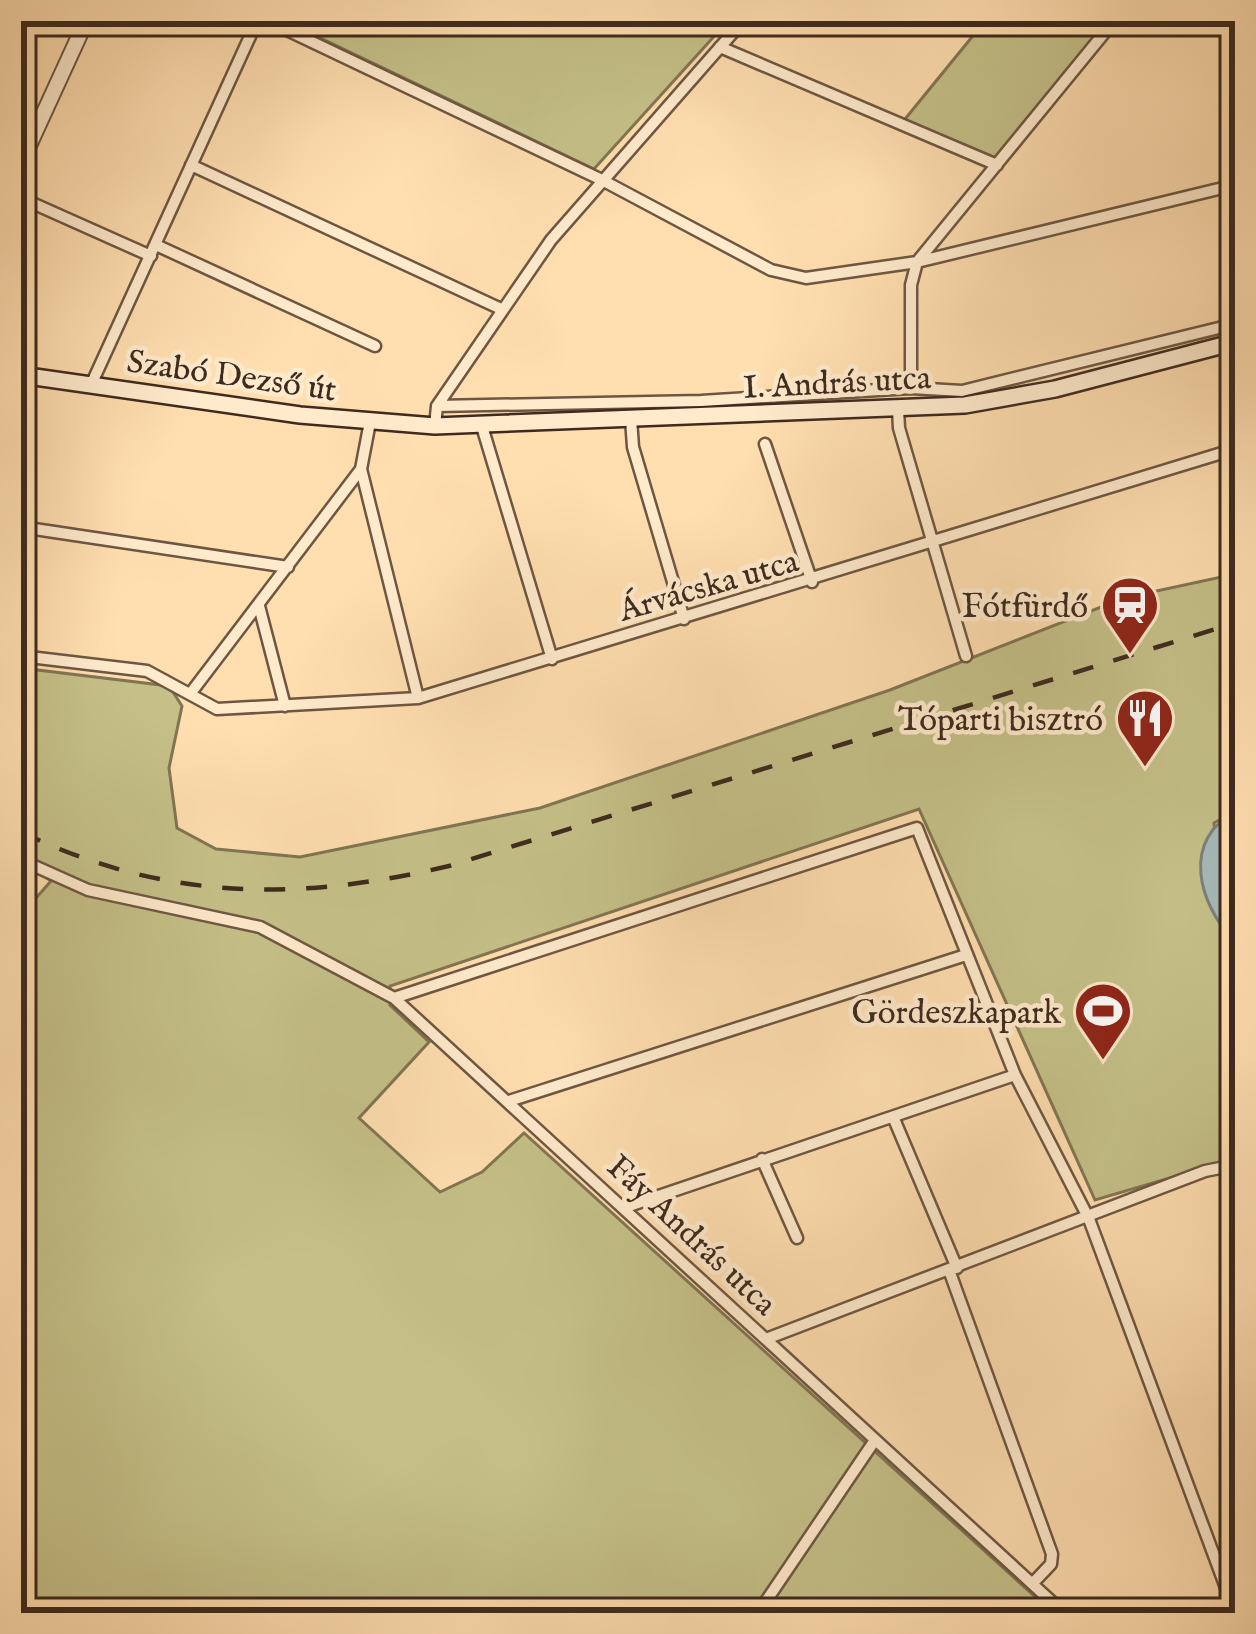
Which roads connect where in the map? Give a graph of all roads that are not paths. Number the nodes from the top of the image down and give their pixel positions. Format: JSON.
{"nodes":[{"id":1,"x":86,"y":21,"type":"edge"},
{"id":2,"x":257,"y":21,"type":"edge"},
{"id":3,"x":268,"y":21,"type":"edge"},
{"id":4,"x":743,"y":21,"type":"edge"},
{"id":5,"x":1114,"y":21,"type":"edge"},
{"id":6,"x":720,"y":47,"type":"junction"},
{"id":7,"x":23,"y":156,"type":"edge"},
{"id":8,"x":191,"y":165,"type":"junction"},
{"id":9,"x":997,"y":165,"type":"junction"},
{"id":10,"x":602,"y":180,"type":"junction"},
{"id":11,"x":1235,"y":185,"type":"edge"},
{"id":12,"x":21,"y":198,"type":"edge"},
{"id":13,"x":154,"y":251,"type":"junction"},
{"id":14,"x":917,"y":262,"type":"junction"},
{"id":15,"x":499,"y":308,"type":"junction"},
{"id":16,"x":1235,"y":323,"type":"edge"},
{"id":17,"x":1235,"y":342,"type":"edge"},
{"id":18,"x":375,"y":346,"type":"dead end"},
{"id":19,"x":21,"y":375,"type":"edge"},
{"id":20,"x":91,"y":385,"type":"junction"},
{"id":21,"x":911,"y":388,"type":"junction"},
{"id":22,"x":437,"y":406,"type":"junction"},
{"id":23,"x":898,"y":410,"type":"junction"},
{"id":24,"x":631,"y":419,"type":"junction"},
{"id":25,"x":370,"y":422,"type":"junction"},
{"id":26,"x":481,"y":423,"type":"junction"},
{"id":27,"x":435,"y":426,"type":"junction"},
{"id":28,"x":765,"y":444,"type":"dead end"},
{"id":29,"x":1235,"y":449,"type":"edge"},
{"id":30,"x":361,"y":469,"type":"junction"},
{"id":31,"x":21,"y":527,"type":"edge"},
{"id":32,"x":933,"y":542,"type":"junction"},
{"id":33,"x":288,"y":567,"type":"junction"},
{"id":34,"x":812,"y":582,"type":"junction"},
{"id":35,"x":259,"y":606,"type":"junction"},
{"id":36,"x":684,"y":619,"type":"junction"},
{"id":37,"x":21,"y":656,"type":"edge"},
{"id":38,"x":966,"y":656,"type":"dead end"},
{"id":39,"x":552,"y":659,"type":"junction"},
{"id":40,"x":190,"y":694,"type":"junction"},
{"id":41,"x":418,"y":698,"type":"junction"},
{"id":42,"x":285,"y":706,"type":"junction"},
{"id":43,"x":21,"y":860,"type":"edge"},
{"id":44,"x":967,"y":955,"type":"junction"},
{"id":45,"x":394,"y":998,"type":"junction"},
{"id":46,"x":1016,"y":1075,"type":"junction"},
{"id":47,"x":509,"y":1101,"type":"junction"},
{"id":48,"x":894,"y":1118,"type":"junction"},
{"id":49,"x":762,"y":1159,"type":"junction"},
{"id":50,"x":1235,"y":1165,"type":"edge"},
{"id":51,"x":626,"y":1207,"type":"junction"},
{"id":52,"x":1089,"y":1219,"type":"junction"},
{"id":53,"x":797,"y":1238,"type":"dead end"},
{"id":54,"x":953,"y":1269,"type":"junction"},
{"id":55,"x":766,"y":1340,"type":"junction"},
{"id":56,"x":875,"y":1440,"type":"junction"},
{"id":57,"x":1033,"y":1583,"type":"junction"},
{"id":58,"x":1235,"y":1612,"type":"edge"},
{"id":59,"x":758,"y":1613,"type":"edge"},
{"id":60,"x":1064,"y":1613,"type":"edge"}],
"edges":[{"from":1,"to":7,"type":"street"},
{"from":2,"to":8,"type":"street"},
{"from":3,"to":10,"type":"street"},
{"from":4,"to":6,"type":"street"},
{"from":5,"to":9,"type":"street"},
{"from":6,"to":9,"type":"street"},
{"from":6,"to":10,"type":"street"},
{"from":8,"to":13,"type":"street"},
{"from":8,"to":15,"type":"street"},
{"from":9,"to":14,"type":"street"},
{"from":10,"to":14,"type":"street"},
{"from":10,"to":15,"type":"street"},
{"from":11,"to":14,"type":"street"},
{"from":12,"to":13,"type":"street"},
{"from":13,"to":18,"type":"street"},
{"from":13,"to":20,"type":"street"},
{"from":14,"to":21,"type":"street"},
{"from":15,"to":22,"type":"street"},
{"from":16,"to":21,"type":"street","name":"I. András utca"},
{"from":17,"to":23,"type":"main road","name":"I. András utca"},
{"from":19,"to":20,"type":"main road","name":"Szabó Dezső út"},
{"from":20,"to":25,"type":"main road","name":"Szabó Dezső út"},
{"from":21,"to":22,"type":"street","name":"I. András utca"},
{"from":22,"to":27,"type":"street"},
{"from":23,"to":24,"type":"main road","name":"I. András utca"},
{"from":23,"to":32,"type":"street"},
{"from":24,"to":26,"type":"main road","name":"I. András utca"},
{"from":24,"to":36,"type":"street"},
{"from":25,"to":27,"type":"main road","name":"Szabó Dezső út"},
{"from":25,"to":30,"type":"street"},
{"from":26,"to":27,"type":"main road","name":"I. András utca"},
{"from":26,"to":39,"type":"street"},
{"from":28,"to":34,"type":"street"},
{"from":29,"to":32,"type":"street","name":"Árvácska utca"},
{"from":30,"to":33,"type":"street"},
{"from":30,"to":41,"type":"street"},
{"from":31,"to":33,"type":"street"},
{"from":32,"to":34,"type":"street","name":"Árvácska utca"},
{"from":32,"to":38,"type":"street"},
{"from":33,"to":35,"type":"street"},
{"from":34,"to":36,"type":"street","name":"Árvácska utca"},
{"from":35,"to":40,"type":"street"},
{"from":35,"to":42,"type":"street"},
{"from":36,"to":39,"type":"street","name":"Árvácska utca"},
{"from":37,"to":40,"type":"street","name":"Árvácska utca"},
{"from":39,"to":41,"type":"street","name":"Árvácska utca"},
{"from":40,"to":42,"type":"street","name":"Árvácska utca"},
{"from":41,"to":42,"type":"street","name":"Árvácska utca"},
{"from":43,"to":45,"type":"street","name":"Fáy András utca"},
{"from":44,"to":45,"type":"street"},
{"from":44,"to":46,"type":"street"},
{"from":44,"to":47,"type":"street"},
{"from":45,"to":47,"type":"street","name":"Fáy András utca"},
{"from":46,"to":48,"type":"street"},
{"from":46,"to":52,"type":"street"},
{"from":47,"to":51,"type":"street","name":"Fáy András utca"},
{"from":48,"to":49,"type":"street"},
{"from":48,"to":54,"type":"street"},
{"from":49,"to":51,"type":"street"},
{"from":49,"to":53,"type":"street"},
{"from":50,"to":52,"type":"street"},
{"from":51,"to":55,"type":"street","name":"Fáy András utca"},
{"from":52,"to":54,"type":"street"},
{"from":52,"to":58,"type":"street"},
{"from":54,"to":55,"type":"street"},
{"from":54,"to":57,"type":"street"},
{"from":55,"to":56,"type":"street","name":"Fáy András utca"},
{"from":56,"to":57,"type":"street","name":"Fáy András utca"},
{"from":56,"to":59,"type":"street"},
{"from":57,"to":60,"type":"street","name":"Fáy András utca"}]}
